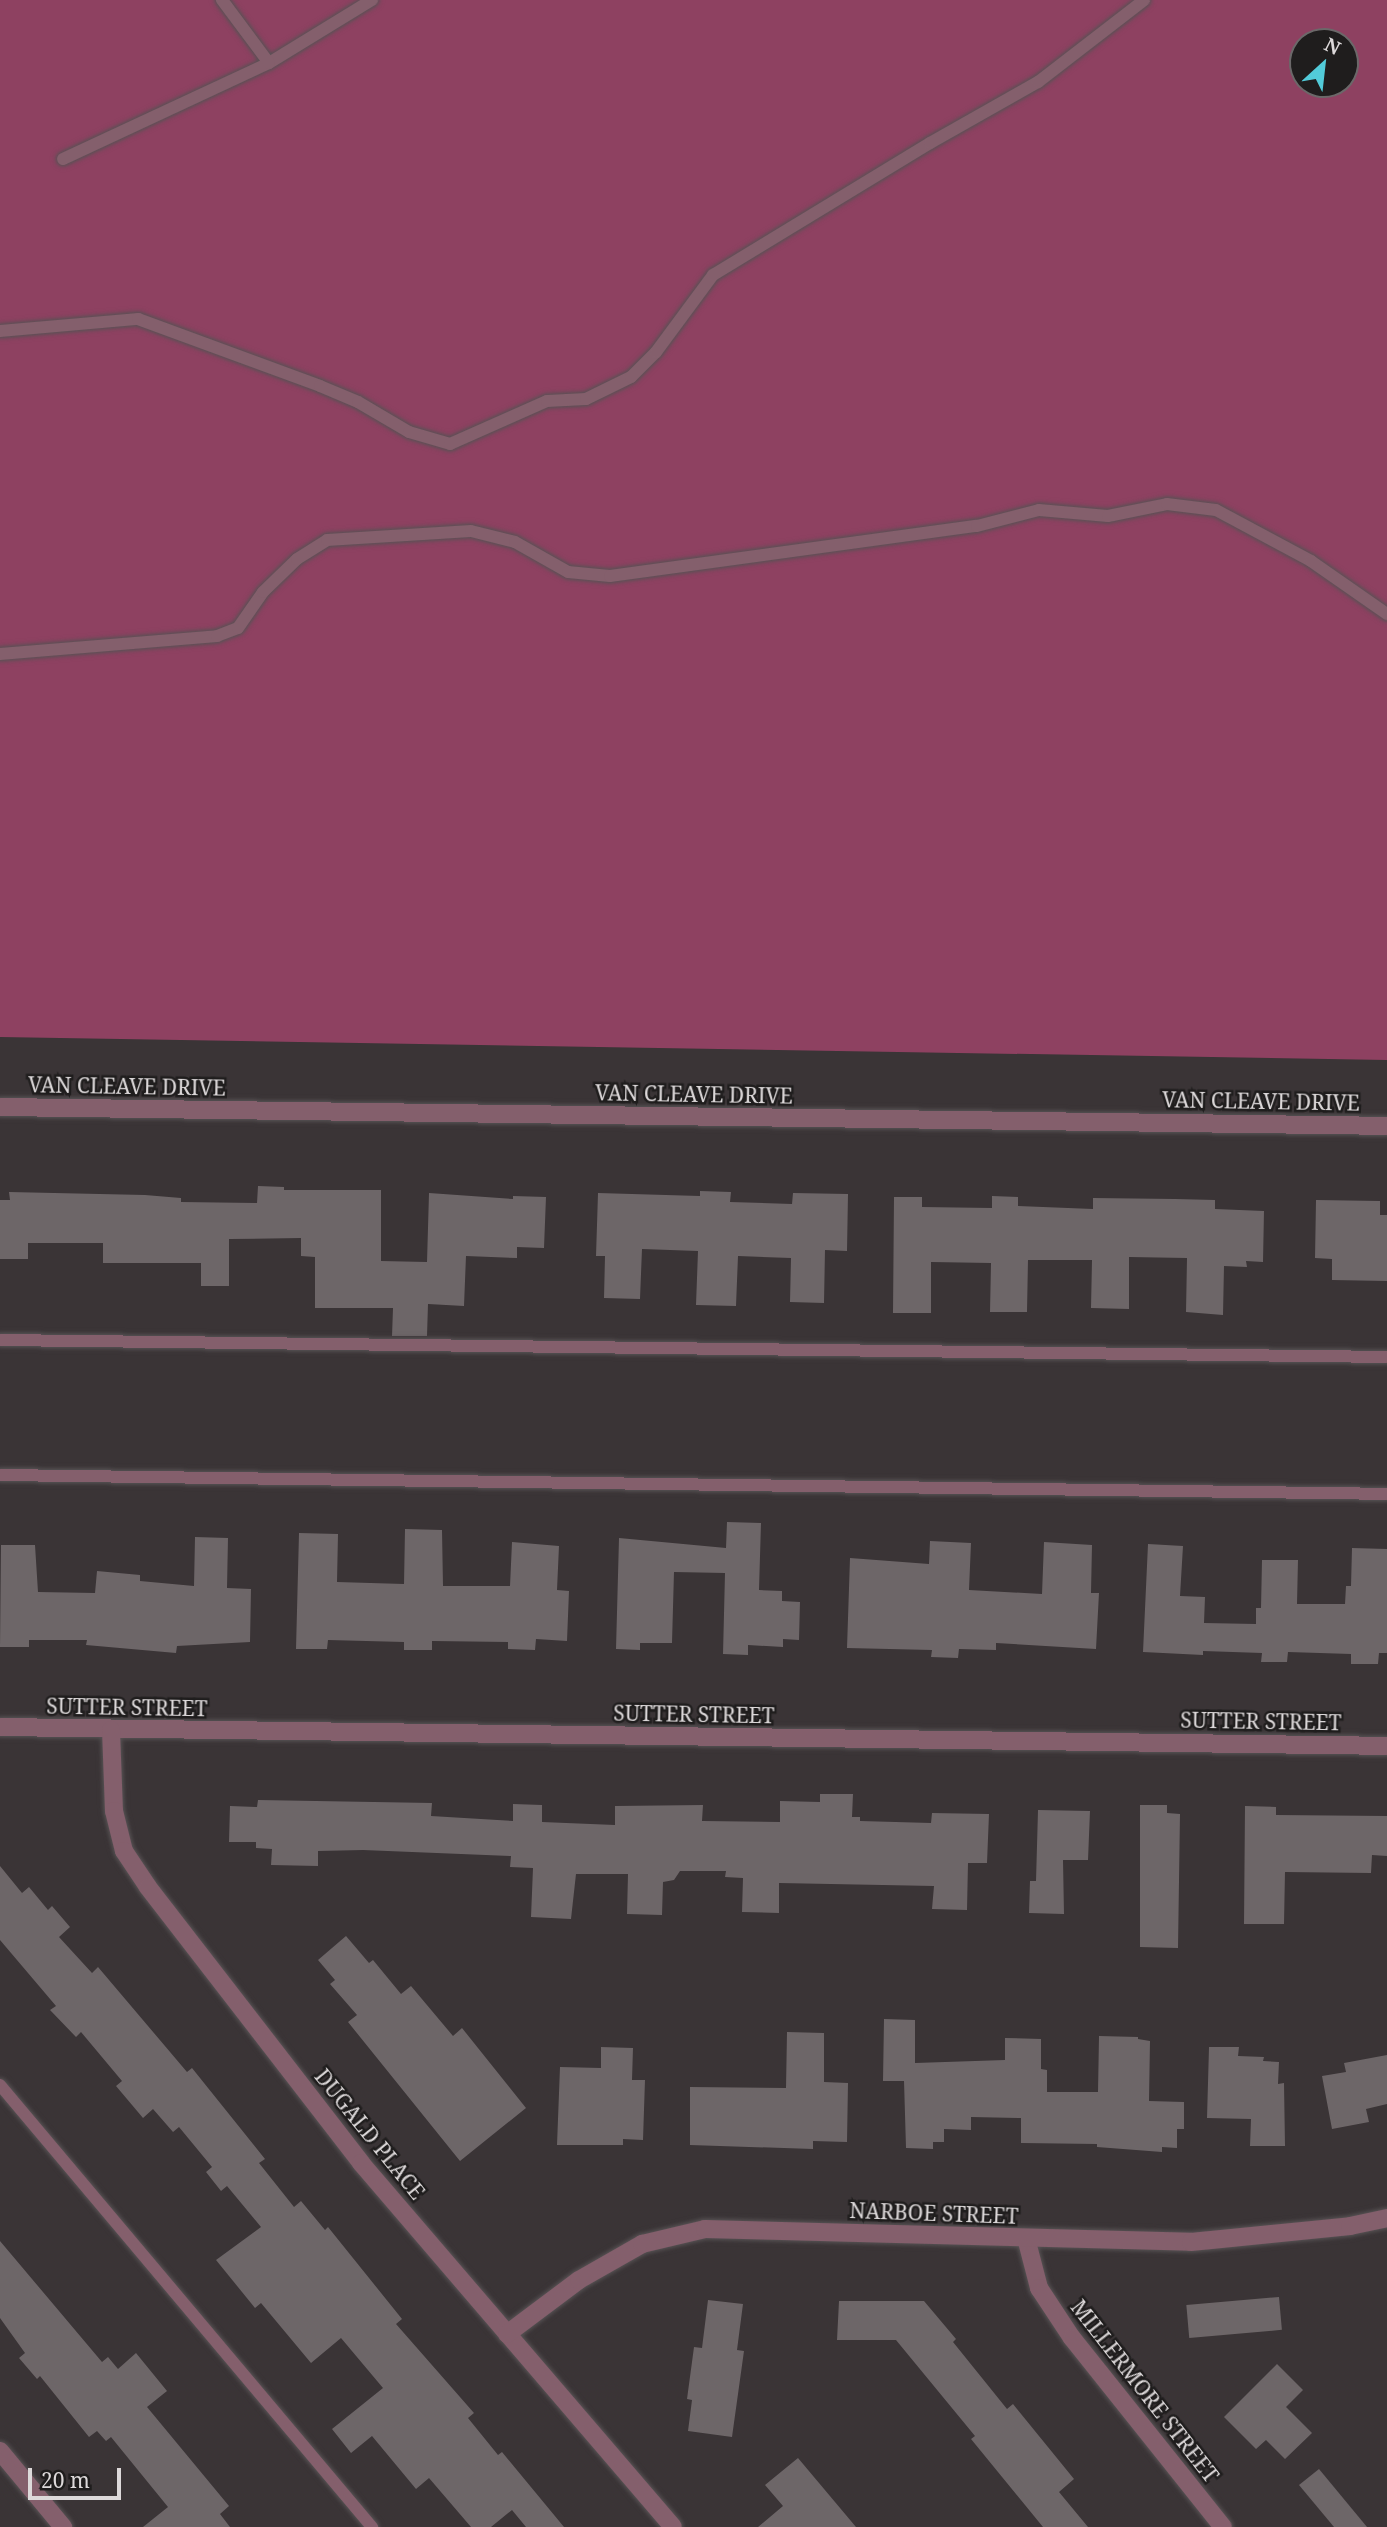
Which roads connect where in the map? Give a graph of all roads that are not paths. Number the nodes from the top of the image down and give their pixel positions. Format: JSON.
{"nodes":[{"id":1,"x":222,"y":0,"type":"edge"},
{"id":2,"x":372,"y":0,"type":"edge"},
{"id":3,"x":1144,"y":0,"type":"edge"},
{"id":4,"x":269,"y":63,"type":"junction"},
{"id":5,"x":63,"y":159,"type":"dead end"},
{"id":6,"x":0,"y":331,"type":"edge"},
{"id":7,"x":1387,"y":614,"type":"edge"},
{"id":8,"x":0,"y":654,"type":"edge"},
{"id":9,"x":0,"y":1107,"type":"edge"},
{"id":10,"x":1387,"y":1126,"type":"edge"},
{"id":11,"x":0,"y":1340,"type":"edge"},
{"id":12,"x":1387,"y":1357,"type":"edge"},
{"id":13,"x":0,"y":1475,"type":"edge"},
{"id":14,"x":1387,"y":1494,"type":"edge"},
{"id":15,"x":0,"y":1727,"type":"edge"},
{"id":16,"x":111,"y":1730,"type":"junction"},
{"id":17,"x":1387,"y":1746,"type":"edge"},
{"id":18,"x":0,"y":2085,"type":"edge"},
{"id":19,"x":1387,"y":2218,"type":"edge"},
{"id":20,"x":1026,"y":2238,"type":"junction"},
{"id":21,"x":507,"y":2334,"type":"junction"},
{"id":22,"x":0,"y":2451,"type":"edge"},
{"id":23,"x":63,"y":2527,"type":"edge"},
{"id":24,"x":372,"y":2527,"type":"edge"},
{"id":25,"x":673,"y":2527,"type":"edge"},
{"id":26,"x":1223,"y":2527,"type":"edge"}],
"edges":[{"from":1,"to":4,"type":"lane"},
{"from":2,"to":4,"type":"lane"},
{"from":3,"to":6,"type":"lane"},
{"from":4,"to":5,"type":"lane"},
{"from":7,"to":8,"type":"lane"},
{"from":9,"to":10,"type":"street","name":"VAN CLEAVE DRIVE"},
{"from":11,"to":12,"type":"lane"},
{"from":13,"to":14,"type":"lane"},
{"from":15,"to":16,"type":"street","name":"SUTTER STREET"},
{"from":16,"to":17,"type":"street","name":"SUTTER STREET"},
{"from":16,"to":21,"type":"street","name":"DUGALD PLACE"},
{"from":18,"to":24,"type":"lane"},
{"from":19,"to":20,"type":"street","name":"NARBOE STREET"},
{"from":20,"to":21,"type":"street","name":"NARBOE STREET"},
{"from":20,"to":26,"type":"street","name":"MILLERMORE STREET"},
{"from":21,"to":25,"type":"street","name":"DUGALD PLACE"},
{"from":22,"to":23,"type":"street"}]}
